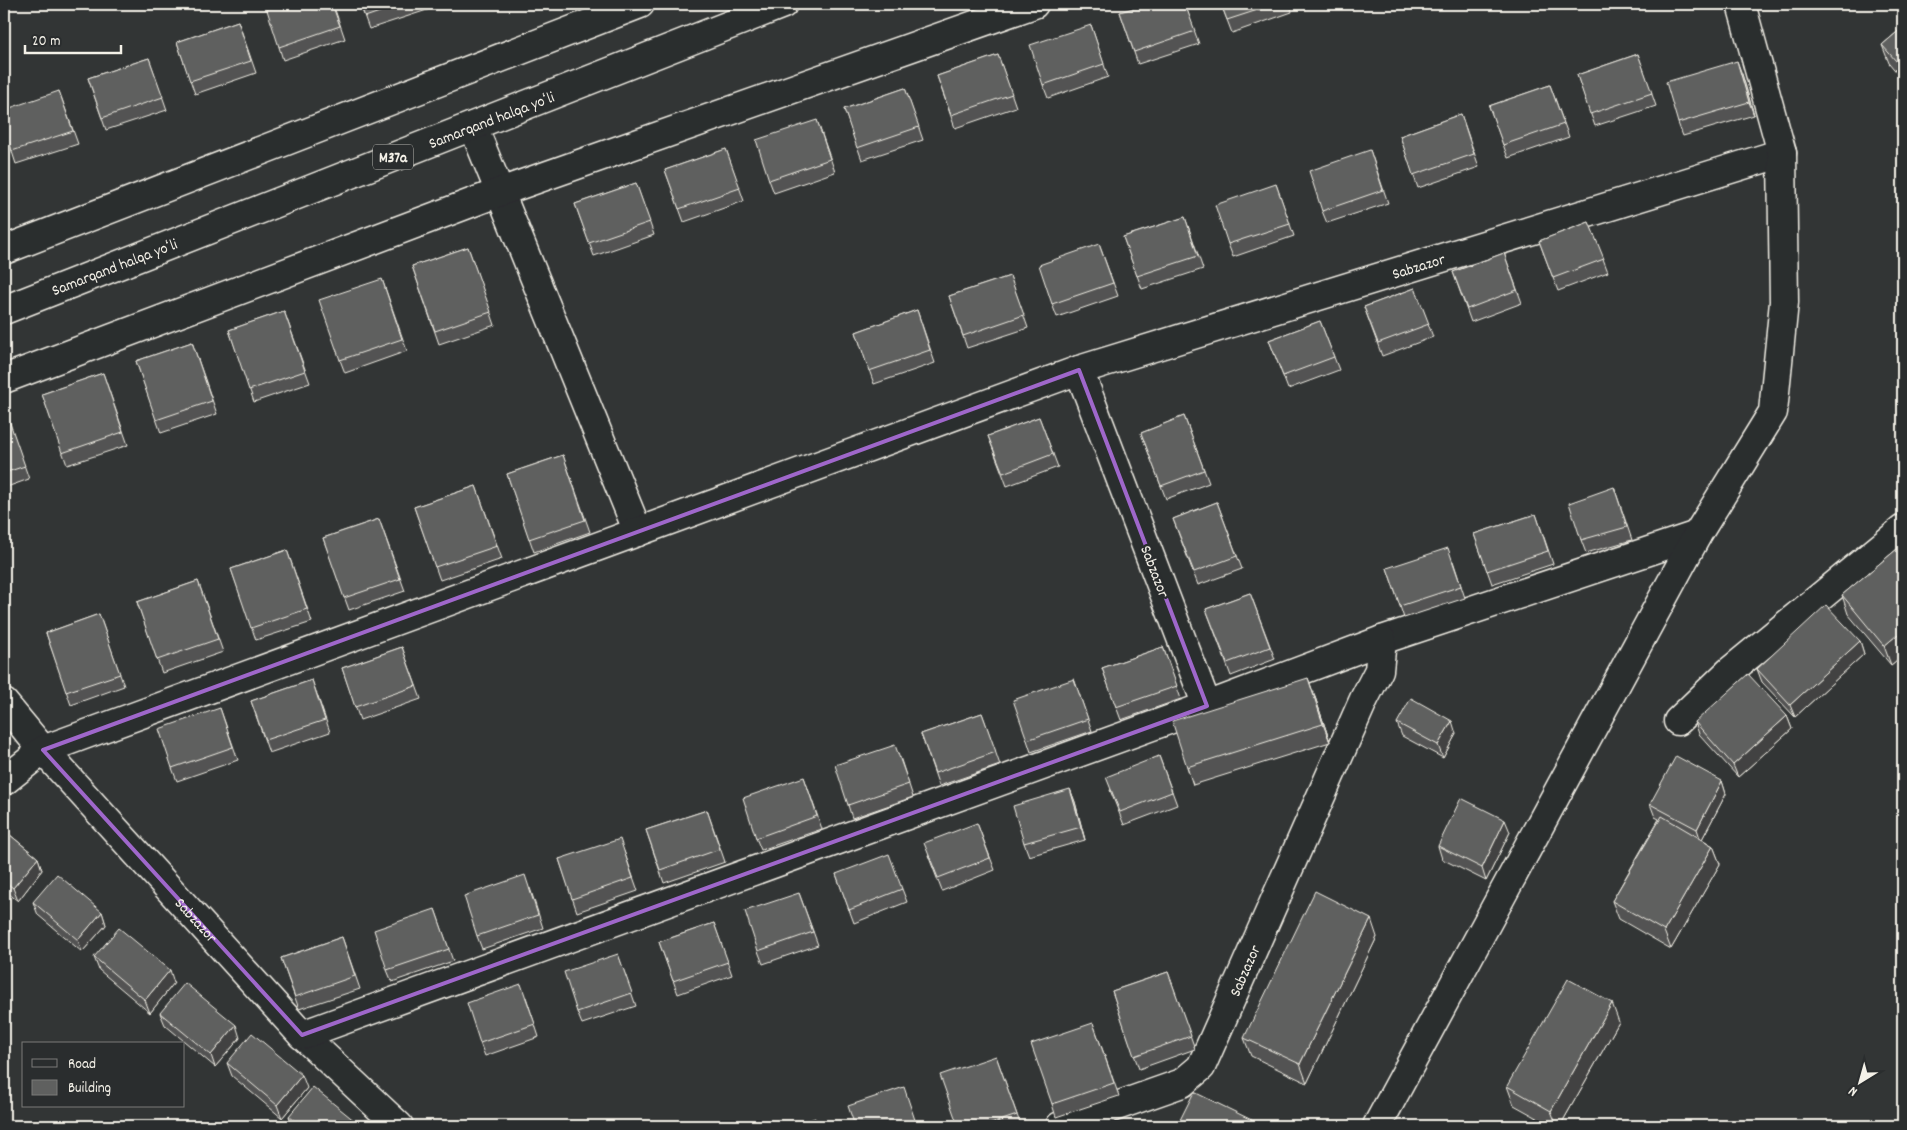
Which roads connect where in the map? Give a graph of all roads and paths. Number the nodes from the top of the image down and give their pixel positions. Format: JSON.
{"nodes":[{"id":1,"x":640,"y":4,"type":"edge"},
{"id":2,"x":783,"y":4,"type":"edge"},
{"id":3,"x":1034,"y":4,"type":"edge"},
{"id":4,"x":1741,"y":4,"type":"edge"},
{"id":5,"x":473,"y":126,"type":"junction"},
{"id":6,"x":1782,"y":153,"type":"junction"},
{"id":7,"x":500,"y":192,"type":"junction"},
{"id":8,"x":4,"y":250,"type":"edge"},
{"id":9,"x":4,"y":310,"type":"edge"},
{"id":10,"x":1079,"y":370,"type":"junction"},
{"id":11,"x":4,"y":379,"type":"edge"},
{"id":12,"x":1903,"y":530,"type":"edge"},
{"id":13,"x":638,"y":532,"type":"junction"},
{"id":14,"x":1697,"y":535,"type":"junction"},
{"id":15,"x":1382,"y":640,"type":"junction"},
{"id":16,"x":4,"y":703,"type":"edge"},
{"id":17,"x":1207,"y":706,"type":"junction"},
{"id":18,"x":1678,"y":721,"type":"dead end"},
{"id":19,"x":43,"y":750,"type":"junction"},
{"id":20,"x":4,"y":781,"type":"edge"},
{"id":21,"x":302,"y":1034,"type":"junction"},
{"id":22,"x":399,"y":1126,"type":"edge"},
{"id":23,"x":1060,"y":1126,"type":"edge"},
{"id":24,"x":1377,"y":1126,"type":"edge"}],
"edges":[{"from":1,"to":8,"type":"main road"},
{"from":2,"to":5,"type":"main road","name":"Samarqand halqa yoʻli","number":"M37a"},
{"from":3,"to":7,"type":"main road"},
{"from":4,"to":6,"type":"main road"},
{"from":5,"to":7,"type":"main road"},
{"from":5,"to":9,"type":"main road","name":"Samarqand halqa yoʻli","number":"M37a"},
{"from":6,"to":10,"type":"main road","name":"Sabzazor"},
{"from":6,"to":14,"type":"main road"},
{"from":7,"to":11,"type":"main road"},
{"from":7,"to":13,"type":"main road"},
{"from":10,"to":13,"type":"main road"},
{"from":10,"to":17,"type":"main road","name":"Sabzazor"},
{"from":12,"to":18,"type":"main road"},
{"from":13,"to":19,"type":"main road"},
{"from":14,"to":15,"type":"main road"},
{"from":14,"to":24,"type":"main road"},
{"from":15,"to":17,"type":"main road"},
{"from":15,"to":23,"type":"main road","name":"Sabzazor"},
{"from":16,"to":19,"type":"main road","name":"Sabzazor"},
{"from":17,"to":21,"type":"main road"},
{"from":19,"to":20,"type":"main road"},
{"from":19,"to":21,"type":"main road","name":"Sabzazor"},
{"from":21,"to":22,"type":"main road","name":"Sabzazor"}]}
